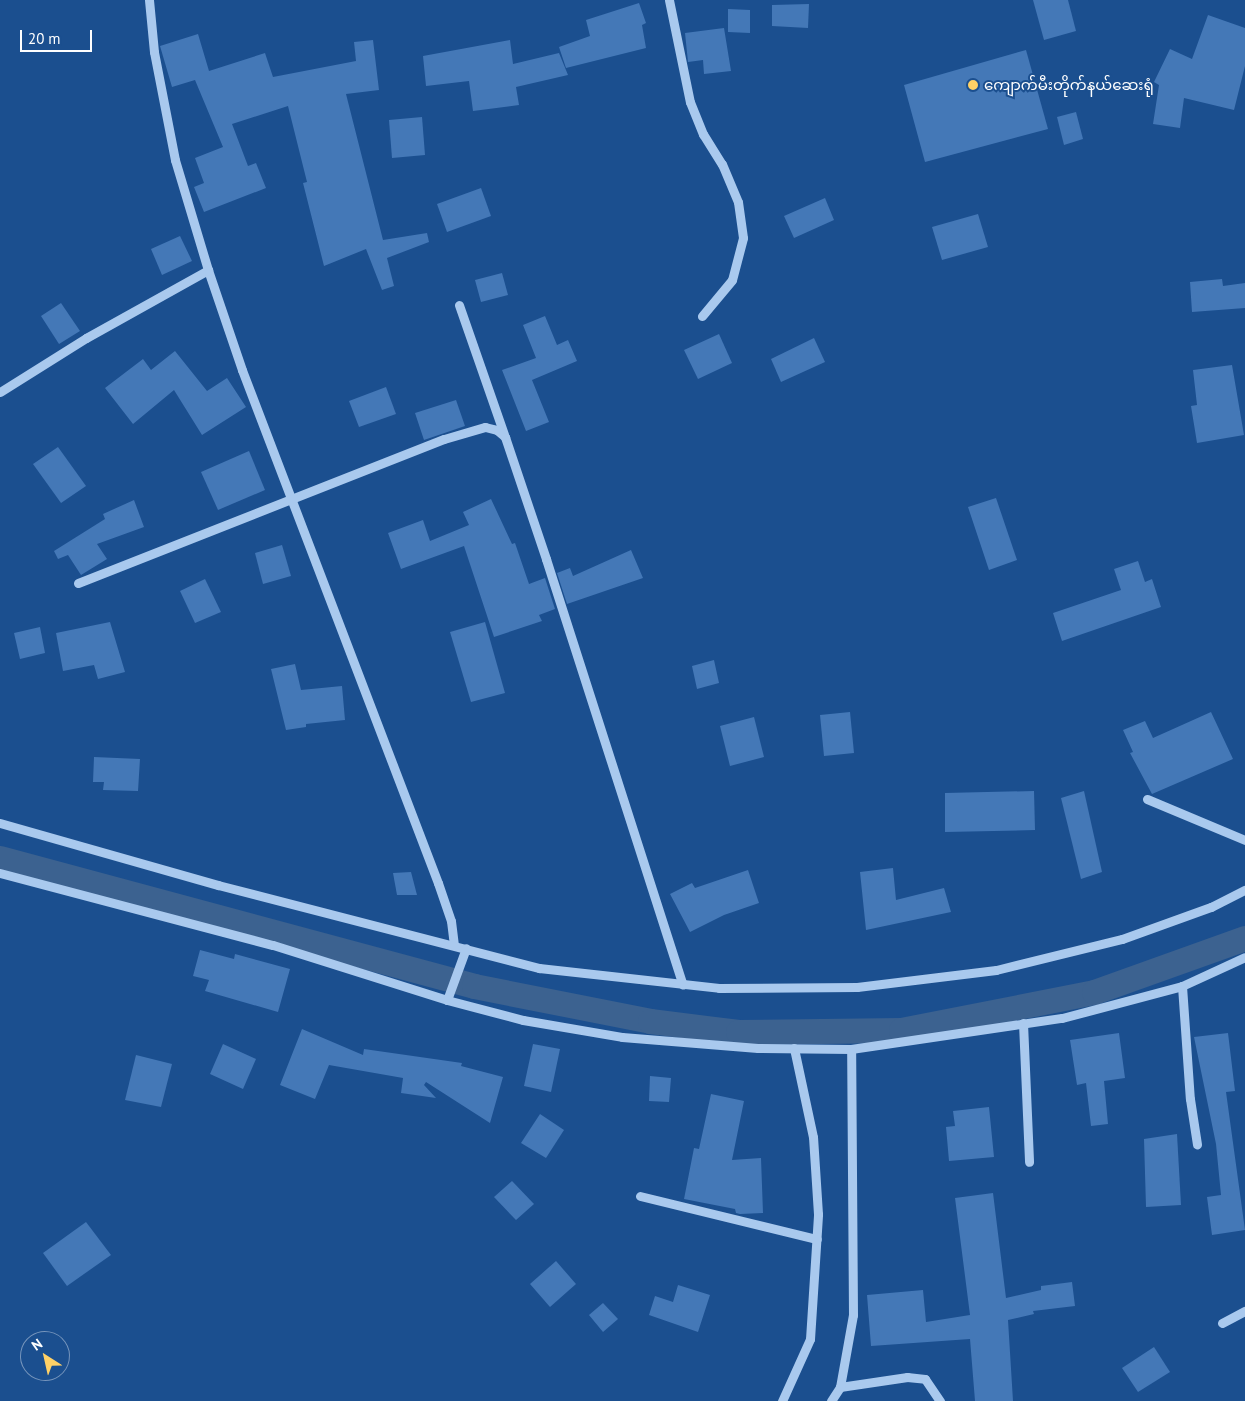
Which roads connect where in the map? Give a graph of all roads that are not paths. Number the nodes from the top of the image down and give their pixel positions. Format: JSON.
{"nodes":[{"id":1,"x":149,"y":0,"type":"edge"},
{"id":2,"x":669,"y":0,"type":"edge"},
{"id":3,"x":208,"y":270,"type":"junction"},
{"id":4,"x":459,"y":305,"type":"dead end"},
{"id":5,"x":702,"y":316,"type":"dead end"},
{"id":6,"x":0,"y":392,"type":"edge"},
{"id":7,"x":505,"y":437,"type":"junction"},
{"id":8,"x":292,"y":497,"type":"junction"},
{"id":9,"x":78,"y":583,"type":"dead end"},
{"id":10,"x":1147,"y":799,"type":"dead end"},
{"id":11,"x":0,"y":823,"type":"edge"},
{"id":12,"x":1245,"y":840,"type":"edge"},
{"id":13,"x":0,"y":873,"type":"edge"},
{"id":14,"x":1245,"y":890,"type":"edge"},
{"id":15,"x":454,"y":945,"type":"junction"},
{"id":16,"x":466,"y":948,"type":"junction"},
{"id":17,"x":1245,"y":957,"type":"edge"},
{"id":18,"x":683,"y":985,"type":"junction"},
{"id":19,"x":1182,"y":986,"type":"junction"},
{"id":20,"x":449,"y":996,"type":"junction"},
{"id":21,"x":1023,"y":1023,"type":"junction"},
{"id":22,"x":794,"y":1048,"type":"junction"},
{"id":23,"x":851,"y":1049,"type":"junction"},
{"id":24,"x":1197,"y":1144,"type":"dead end"},
{"id":25,"x":1029,"y":1162,"type":"dead end"},
{"id":26,"x":640,"y":1196,"type":"dead end"},
{"id":27,"x":817,"y":1239,"type":"junction"},
{"id":28,"x":1245,"y":1311,"type":"edge"},
{"id":29,"x":1222,"y":1323,"type":"dead end"},
{"id":30,"x":840,"y":1387,"type":"junction"},
{"id":31,"x":782,"y":1401,"type":"edge"},
{"id":32,"x":831,"y":1401,"type":"edge"},
{"id":33,"x":940,"y":1401,"type":"edge"}],
"edges":[{"from":1,"to":3,"type":"street"},
{"from":2,"to":5,"type":"street"},
{"from":3,"to":6,"type":"street"},
{"from":3,"to":8,"type":"street"},
{"from":4,"to":7,"type":"street"},
{"from":7,"to":8,"type":"street"},
{"from":7,"to":18,"type":"street"},
{"from":8,"to":9,"type":"street"},
{"from":8,"to":15,"type":"street"},
{"from":10,"to":12,"type":"street"},
{"from":11,"to":15,"type":"street"},
{"from":13,"to":20,"type":"street"},
{"from":14,"to":18,"type":"street"},
{"from":15,"to":16,"type":"street"},
{"from":16,"to":18,"type":"street"},
{"from":16,"to":20,"type":"street"},
{"from":17,"to":19,"type":"street"},
{"from":19,"to":21,"type":"street"},
{"from":19,"to":24,"type":"street"},
{"from":20,"to":22,"type":"street"},
{"from":21,"to":23,"type":"street"},
{"from":21,"to":25,"type":"street"},
{"from":22,"to":23,"type":"street"},
{"from":22,"to":27,"type":"street"},
{"from":23,"to":30,"type":"street"},
{"from":26,"to":27,"type":"street"},
{"from":27,"to":31,"type":"street"},
{"from":28,"to":29,"type":"street"},
{"from":30,"to":32,"type":"street"},
{"from":30,"to":33,"type":"street"}]}
